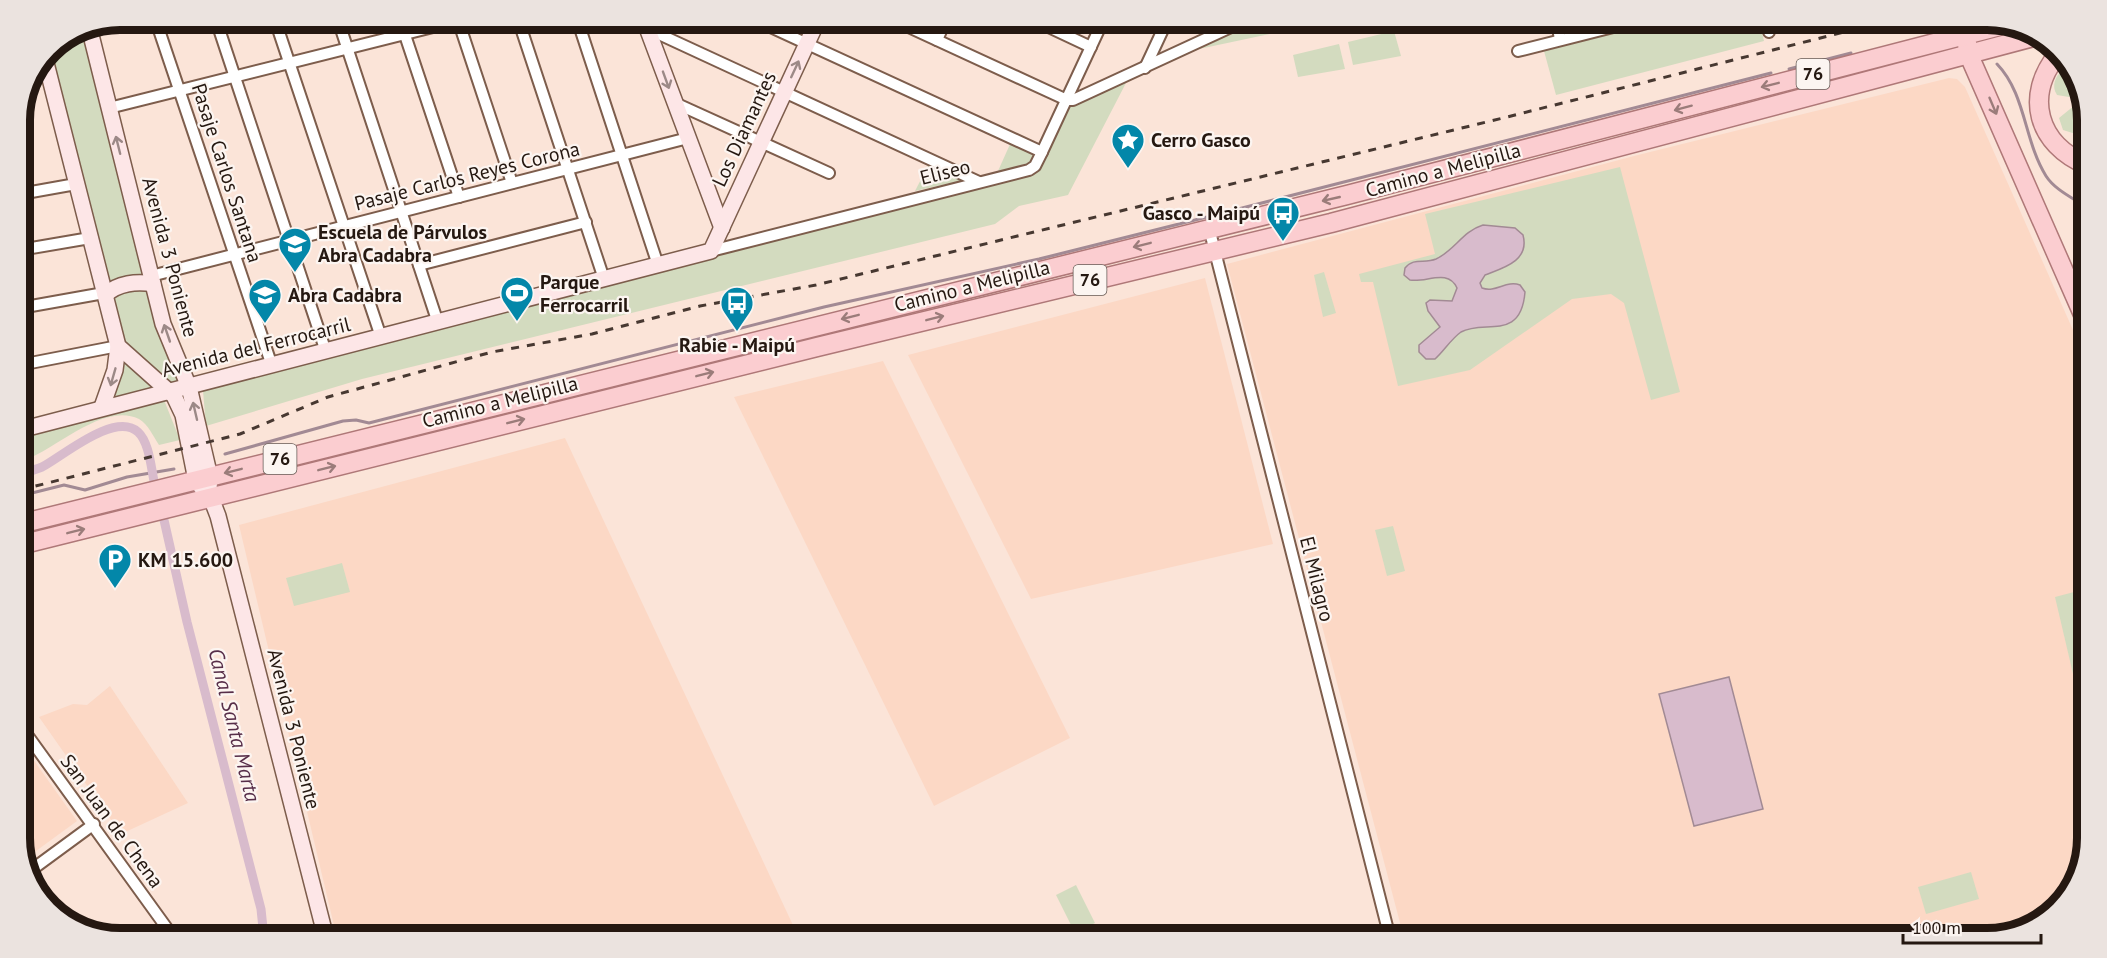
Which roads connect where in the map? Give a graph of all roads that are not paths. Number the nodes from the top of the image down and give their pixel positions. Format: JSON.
{"nodes":[{"id":1,"x":159,"y":30,"type":"edge"},
{"id":2,"x":219,"y":30,"type":"edge"},
{"id":3,"x":278,"y":30,"type":"edge"},
{"id":4,"x":341,"y":30,"type":"edge"},
{"id":5,"x":403,"y":30,"type":"edge"},
{"id":6,"x":461,"y":30,"type":"edge"},
{"id":7,"x":522,"y":30,"type":"edge"},
{"id":8,"x":581,"y":30,"type":"edge"},
{"id":9,"x":648,"y":30,"type":"edge"},
{"id":10,"x":653,"y":30,"type":"edge"},
{"id":11,"x":777,"y":30,"type":"edge"},
{"id":12,"x":813,"y":30,"type":"edge"},
{"id":13,"x":915,"y":30,"type":"edge"},
{"id":14,"x":941,"y":30,"type":"edge"},
{"id":15,"x":1055,"y":30,"type":"edge"},
{"id":16,"x":1099,"y":30,"type":"edge"},
{"id":17,"x":1163,"y":30,"type":"edge"},
{"id":18,"x":1218,"y":30,"type":"edge"},
{"id":19,"x":1558,"y":30,"type":"edge"},
{"id":20,"x":1601,"y":30,"type":"edge"},
{"id":21,"x":1959,"y":30,"type":"edge"},
{"id":22,"x":1973,"y":30,"type":"edge"},
{"id":23,"x":91,"y":35,"type":"edge"},
{"id":24,"x":2026,"y":39,"type":"edge"},
{"id":25,"x":937,"y":40,"type":"junction"},
{"id":26,"x":1560,"y":40,"type":"junction"},
{"id":27,"x":807,"y":44,"type":"junction"},
{"id":28,"x":1091,"y":47,"type":"junction"},
{"id":29,"x":347,"y":49,"type":"junction"},
{"id":30,"x":1518,"y":51,"type":"dead end"},
{"id":31,"x":1968,"y":53,"type":"junction"},
{"id":32,"x":2054,"y":60,"type":"edge"},
{"id":33,"x":290,"y":63,"type":"junction"},
{"id":34,"x":47,"y":67,"type":"edge"},
{"id":35,"x":1145,"y":68,"type":"junction"},
{"id":36,"x":235,"y":78,"type":"junction"},
{"id":37,"x":181,"y":92,"type":"junction"},
{"id":38,"x":784,"y":92,"type":"junction"},
{"id":39,"x":1067,"y":100,"type":"junction"},
{"id":40,"x":675,"y":103,"type":"junction"},
{"id":41,"x":110,"y":108,"type":"junction"},
{"id":42,"x":688,"y":138,"type":"junction"},
{"id":43,"x":762,"y":142,"type":"junction"},
{"id":44,"x":1042,"y":152,"type":"junction"},
{"id":45,"x":622,"y":155,"type":"junction"},
{"id":46,"x":2077,"y":159,"type":"edge"},
{"id":47,"x":568,"y":169,"type":"junction"},
{"id":48,"x":829,"y":173,"type":"dead end"},
{"id":49,"x":979,"y":182,"type":"junction"},
{"id":50,"x":512,"y":183,"type":"junction"},
{"id":51,"x":76,"y":184,"type":"junction"},
{"id":52,"x":706,"y":186,"type":"junction"},
{"id":53,"x":30,"y":192,"type":"edge"},
{"id":54,"x":459,"y":197,"type":"junction"},
{"id":55,"x":735,"y":199,"type":"junction"},
{"id":56,"x":401,"y":211,"type":"junction"},
{"id":57,"x":586,"y":222,"type":"junction"},
{"id":58,"x":344,"y":226,"type":"junction"},
{"id":59,"x":722,"y":228,"type":"junction"},
{"id":60,"x":1209,"y":228,"type":"junction"},
{"id":61,"x":90,"y":238,"type":"junction"},
{"id":62,"x":289,"y":240,"type":"junction"},
{"id":63,"x":30,"y":248,"type":"edge"},
{"id":64,"x":1215,"y":249,"type":"junction"},
{"id":65,"x":711,"y":251,"type":"junction"},
{"id":66,"x":234,"y":255,"type":"junction"},
{"id":67,"x":1093,"y":257,"type":"junction"},
{"id":68,"x":419,"y":265,"type":"junction"},
{"id":69,"x":658,"y":266,"type":"junction"},
{"id":70,"x":1098,"y":278,"type":"junction"},
{"id":71,"x":604,"y":279,"type":"junction"},
{"id":72,"x":152,"y":280,"type":"junction"},
{"id":73,"x":104,"y":294,"type":"junction"},
{"id":74,"x":2077,"y":301,"type":"edge"},
{"id":75,"x":899,"y":304,"type":"junction"},
{"id":76,"x":30,"y":306,"type":"edge"},
{"id":77,"x":438,"y":322,"type":"junction"},
{"id":78,"x":905,"y":325,"type":"junction"},
{"id":79,"x":813,"y":326,"type":"junction"},
{"id":80,"x":381,"y":338,"type":"junction"},
{"id":81,"x":118,"y":346,"type":"junction"},
{"id":82,"x":817,"y":346,"type":"junction"},
{"id":83,"x":326,"y":352,"type":"junction"},
{"id":84,"x":30,"y":363,"type":"edge"},
{"id":85,"x":272,"y":366,"type":"junction"},
{"id":86,"x":189,"y":387,"type":"junction"},
{"id":87,"x":170,"y":390,"type":"junction"},
{"id":88,"x":102,"y":407,"type":"junction"},
{"id":89,"x":30,"y":427,"type":"edge"},
{"id":90,"x":203,"y":478,"type":"junction"},
{"id":91,"x":209,"y":497,"type":"junction"},
{"id":92,"x":30,"y":522,"type":"edge"},
{"id":93,"x":30,"y":542,"type":"edge"},
{"id":94,"x":30,"y":738,"type":"edge"},
{"id":95,"x":94,"y":824,"type":"junction"},
{"id":96,"x":35,"y":867,"type":"edge"},
{"id":97,"x":166,"y":928,"type":"edge"},
{"id":98,"x":323,"y":928,"type":"edge"},
{"id":99,"x":1387,"y":928,"type":"edge"}],
"edges":[{"from":1,"to":37,"type":"street","name":"Pasaje Carlos Santana"},
{"from":2,"to":36,"type":"street"},
{"from":3,"to":33,"type":"street"},
{"from":4,"to":29,"type":"street"},
{"from":5,"to":29,"type":"street"},
{"from":5,"to":54,"type":"street"},
{"from":6,"to":50,"type":"street"},
{"from":7,"to":47,"type":"street"},
{"from":8,"to":45,"type":"street"},
{"from":9,"to":40,"type":"street","one_way":true},
{"from":10,"to":38,"type":"street"},
{"from":11,"to":27,"type":"street"},
{"from":12,"to":27,"type":"street","name":"Los Diamantes"},
{"from":13,"to":25,"type":"street"},
{"from":14,"to":25,"type":"street"},
{"from":15,"to":28,"type":"street"},
{"from":16,"to":28,"type":"street","name":"Eliseo"},
{"from":17,"to":35,"type":"street"},
{"from":18,"to":35,"type":"street"},
{"from":19,"to":26,"type":"street"},
{"from":20,"to":26,"type":"street"},
{"from":21,"to":60,"type":"main road","name":"Camino a Melipilla","number":"76","one_way":true},
{"from":22,"to":31,"type":"main road"},
{"from":23,"to":41,"type":"street","name":"Avenida 3 Poniente"},
{"from":24,"to":31,"type":"main road","name":"Camino a Melipilla","number":"76"},
{"from":25,"to":39,"type":"street"},
{"from":26,"to":30,"type":"street"},
{"from":38,"to":27,"type":"street","name":"Los Diamantes","one_way":true},
{"from":27,"to":44,"type":"street"},
{"from":28,"to":39,"type":"street","name":"Eliseo"},
{"from":29,"to":33,"type":"street"},
{"from":29,"to":56,"type":"street"},
{"from":31,"to":64,"type":"main road","name":"Camino a Melipilla","number":"76"},
{"from":31,"to":74,"type":"main road","one_way":true},
{"from":32,"to":46,"type":"main road"},
{"from":33,"to":36,"type":"street"},
{"from":33,"to":58,"type":"street"},
{"from":34,"to":51,"type":"street"},
{"from":35,"to":39,"type":"street"},
{"from":36,"to":37,"type":"street"},
{"from":36,"to":62,"type":"street"},
{"from":37,"to":41,"type":"street"},
{"from":37,"to":66,"type":"street","name":"Pasaje Carlos Santana"},
{"from":38,"to":43,"type":"street","name":"Los Diamantes"},
{"from":38,"to":49,"type":"street"},
{"from":39,"to":44,"type":"street","name":"Eliseo"},
{"from":40,"to":42,"type":"street"},
{"from":40,"to":43,"type":"street"},
{"from":72,"to":41,"type":"street","name":"Avenida 3 Poniente","one_way":true},
{"from":42,"to":45,"type":"street","name":"Pasaje Carlos Reyes Corona"},
{"from":42,"to":52,"type":"street"},
{"from":43,"to":48,"type":"street"},
{"from":43,"to":55,"type":"street","name":"Los Diamantes"},
{"from":44,"to":49,"type":"street","name":"Eliseo"},
{"from":45,"to":47,"type":"street","name":"Pasaje Carlos Reyes Corona"},
{"from":45,"to":69,"type":"street"},
{"from":47,"to":50,"type":"street","name":"Pasaje Carlos Reyes Corona"},
{"from":47,"to":57,"type":"street"},
{"from":49,"to":65,"type":"street","name":"Eliseo"},
{"from":50,"to":54,"type":"street","name":"Pasaje Carlos Reyes Corona"},
{"from":51,"to":53,"type":"street"},
{"from":51,"to":61,"type":"street"},
{"from":52,"to":55,"type":"street"},
{"from":52,"to":59,"type":"street"},
{"from":54,"to":56,"type":"street","name":"Pasaje Carlos Reyes Corona"},
{"from":55,"to":59,"type":"street","name":"Los Diamantes"},
{"from":56,"to":58,"type":"street","name":"Pasaje Carlos Reyes Corona"},
{"from":56,"to":68,"type":"street"},
{"from":57,"to":68,"type":"street"},
{"from":57,"to":71,"type":"street"},
{"from":58,"to":62,"type":"street","name":"Pasaje Carlos Reyes Corona"},
{"from":58,"to":80,"type":"street"},
{"from":59,"to":65,"type":"street","name":"Los Diamantes"},
{"from":60,"to":64,"type":"street","name":"El Milagro"},
{"from":60,"to":67,"type":"main road","name":"Camino a Melipilla","number":"76","one_way":true},
{"from":61,"to":63,"type":"street"},
{"from":61,"to":73,"type":"street"},
{"from":62,"to":66,"type":"street","name":"Pasaje Carlos Reyes Corona"},
{"from":62,"to":83,"type":"street"},
{"from":64,"to":70,"type":"main road","name":"Camino a Melipilla","number":"76"},
{"from":64,"to":99,"type":"street","name":"El Milagro"},
{"from":65,"to":69,"type":"street","name":"Avenida del Ferrocarril"},
{"from":66,"to":72,"type":"street","name":"Pasaje Carlos Reyes Corona"},
{"from":66,"to":85,"type":"street","name":"Pasaje Carlos Santana"},
{"from":67,"to":70,"type":"main road"},
{"from":67,"to":75,"type":"main road","name":"Camino a Melipilla","number":"76"},
{"from":68,"to":77,"type":"street"},
{"from":69,"to":71,"type":"street","name":"Avenida del Ferrocarril"},
{"from":78,"to":70,"type":"main road","name":"Camino a Melipilla","number":"76","one_way":true},
{"from":71,"to":77,"type":"street","name":"Avenida del Ferrocarril"},
{"from":72,"to":73,"type":"street"},
{"from":86,"to":72,"type":"street","name":"Avenida 3 Poniente","one_way":true},
{"from":73,"to":76,"type":"street"},
{"from":73,"to":81,"type":"street"},
{"from":75,"to":78,"type":"main road"},
{"from":75,"to":79,"type":"main road","name":"Camino a Melipilla","number":"76","one_way":true},
{"from":77,"to":80,"type":"street","name":"Avenida del Ferrocarril"},
{"from":78,"to":82,"type":"main road","name":"Camino a Melipilla","number":"76"},
{"from":79,"to":82,"type":"main road"},
{"from":79,"to":90,"type":"main road","name":"Camino a Melipilla","number":"76","one_way":true},
{"from":80,"to":83,"type":"street","name":"Avenida del Ferrocarril"},
{"from":81,"to":84,"type":"street"},
{"from":81,"to":87,"type":"street","name":"Avenida 3 Poniente"},
{"from":81,"to":88,"type":"street","one_way":true},
{"from":91,"to":82,"type":"main road","name":"Camino a Melipilla","number":"76","one_way":true},
{"from":83,"to":85,"type":"street","name":"Avenida del Ferrocarril"},
{"from":85,"to":86,"type":"street","name":"Avenida del Ferrocarril"},
{"from":86,"to":87,"type":"street","name":"Avenida del Ferrocarril"},
{"from":90,"to":86,"type":"street","name":"Avenida 3 Poniente","one_way":true},
{"from":87,"to":88,"type":"street","name":"Avenida del Ferrocarril"},
{"from":87,"to":90,"type":"street","name":"Avenida 3 Poniente"},
{"from":88,"to":89,"type":"street","name":"Avenida del Ferrocarril"},
{"from":90,"to":91,"type":"street","name":"Avenida 3 Poniente"},
{"from":90,"to":92,"type":"main road","name":"Camino a Melipilla","number":"76"},
{"from":93,"to":91,"type":"main road","name":"Camino a Melipilla","number":"76","one_way":true},
{"from":91,"to":98,"type":"street","name":"Avenida 3 Poniente"},
{"from":94,"to":95,"type":"street","name":"San Juan de Chena"},
{"from":95,"to":96,"type":"street"},
{"from":95,"to":97,"type":"street","name":"San Juan de Chena"}]}
